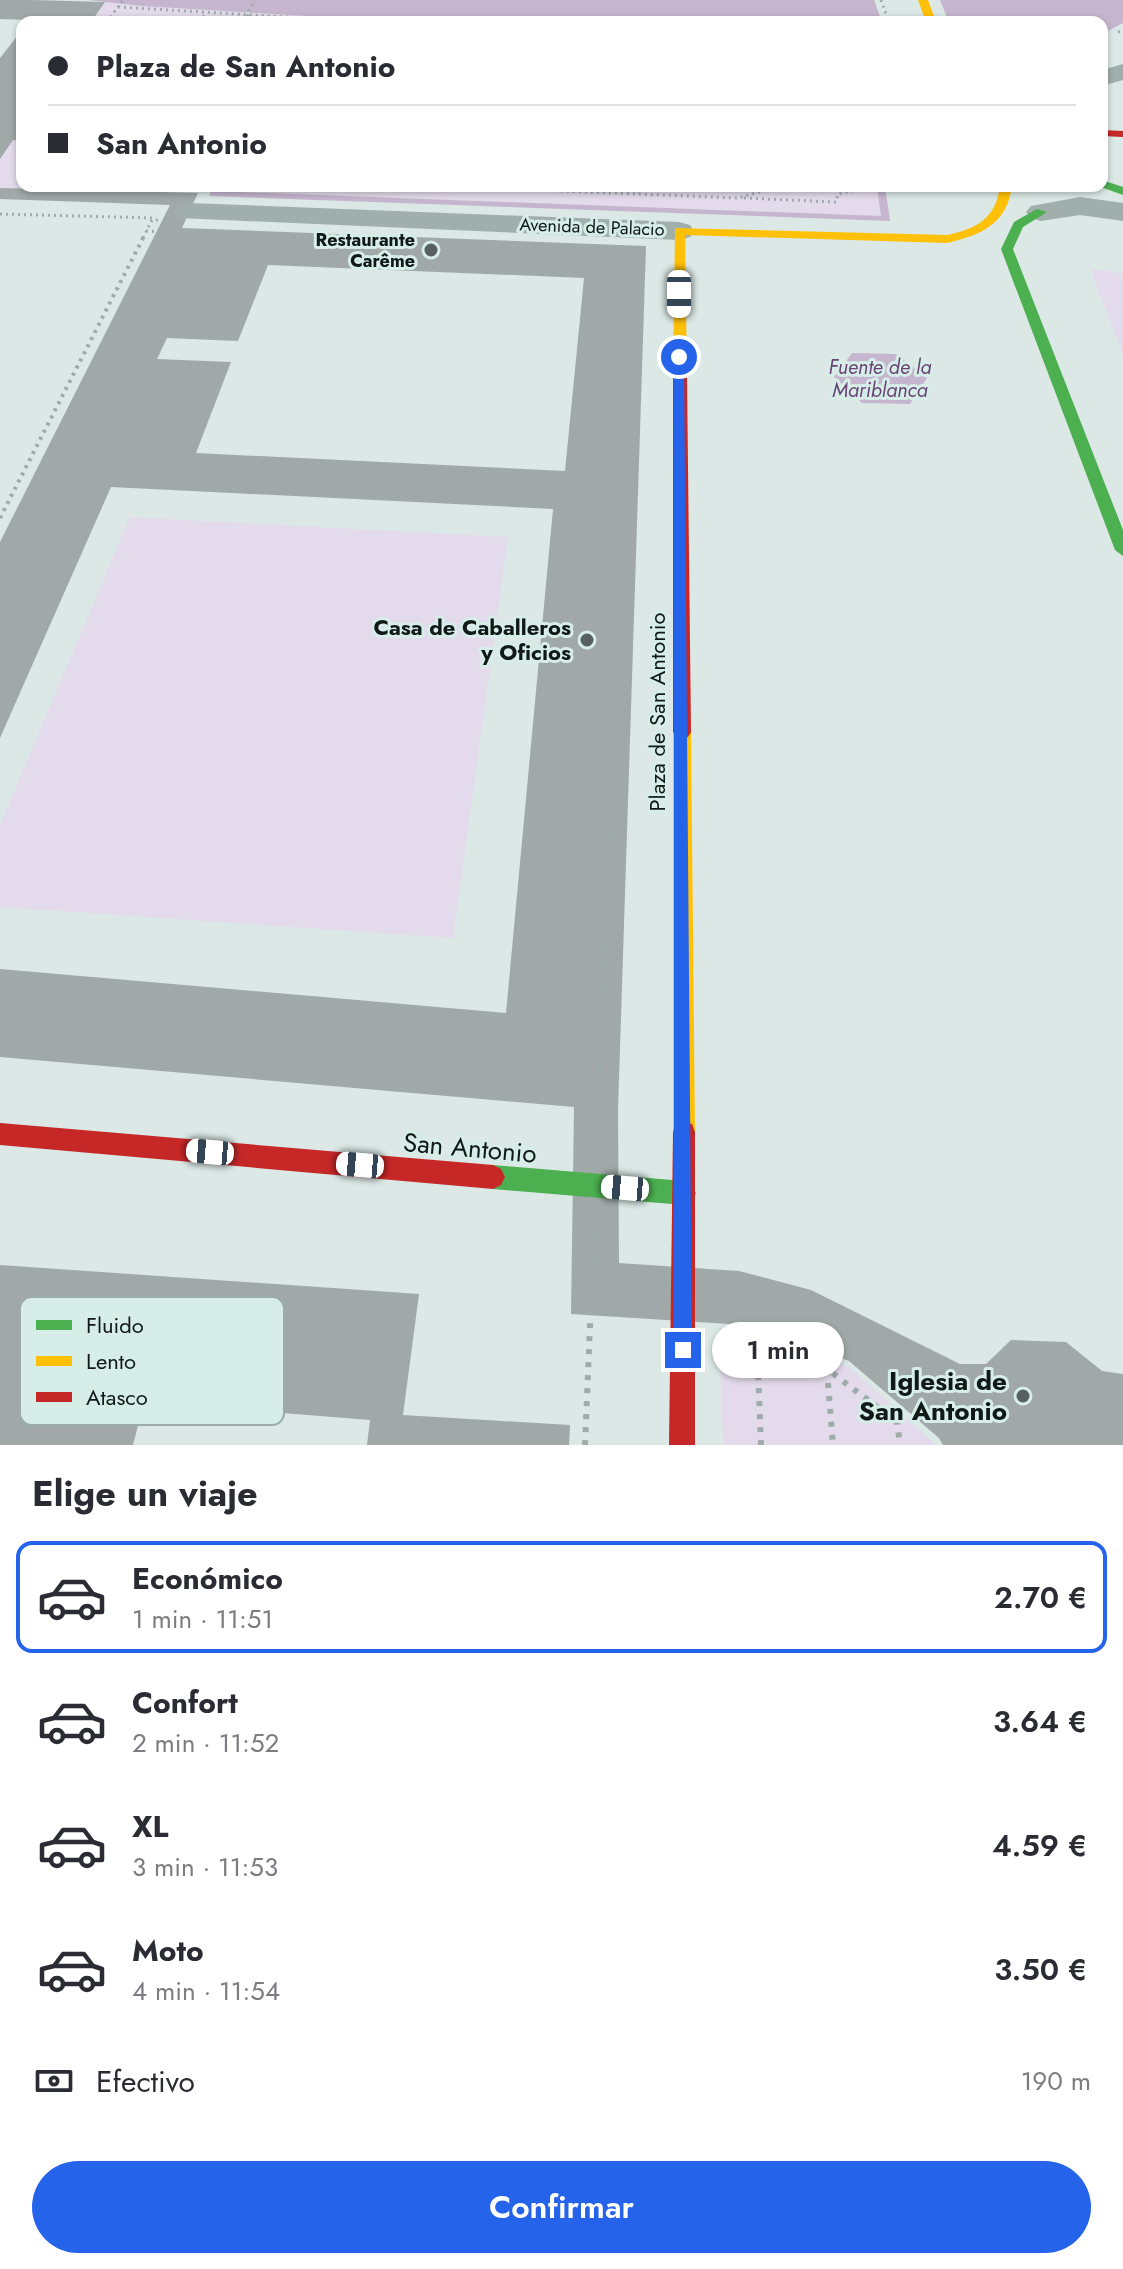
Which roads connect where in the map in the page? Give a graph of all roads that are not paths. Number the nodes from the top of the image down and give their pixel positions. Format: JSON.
{"nodes":[{"id":1,"x":1006,"y":192,"type":"edge"},
{"id":2,"x":1041,"y":212,"type":"joint"},
{"id":3,"x":1123,"y":212,"type":"edge"},
{"id":4,"x":176,"y":215,"type":"road end"},
{"id":5,"x":679,"y":231,"type":"junction"},
{"id":6,"x":960,"y":238,"type":"junction"},
{"id":7,"x":1010,"y":240,"type":"junction"},
{"id":8,"x":1123,"y":550,"type":"edge"},
{"id":9,"x":0,"y":1134,"type":"edge"},
{"id":10,"x":684,"y":1193,"type":"junction"},
{"id":11,"x":682,"y":1445,"type":"edge"}],
"edges":[{"from":1,"to":6,"type":"main road","name":"Avenida de Palacio"},
{"from":2,"to":3,"type":"street"},
{"from":2,"to":7,"type":"main road"},
{"from":4,"to":5,"type":"street","name":"Avenida de Palacio"},
{"from":5,"to":6,"type":"main road","name":"Avenida de Palacio"},
{"from":5,"to":10,"type":"main road","name":"Plaza de San Antonio"},
{"from":6,"to":7,"type":"main road"},
{"from":7,"to":8,"type":"main road"},
{"from":9,"to":10,"type":"main road","name":"San Antonio"},
{"from":10,"to":11,"type":"main road"}]}
